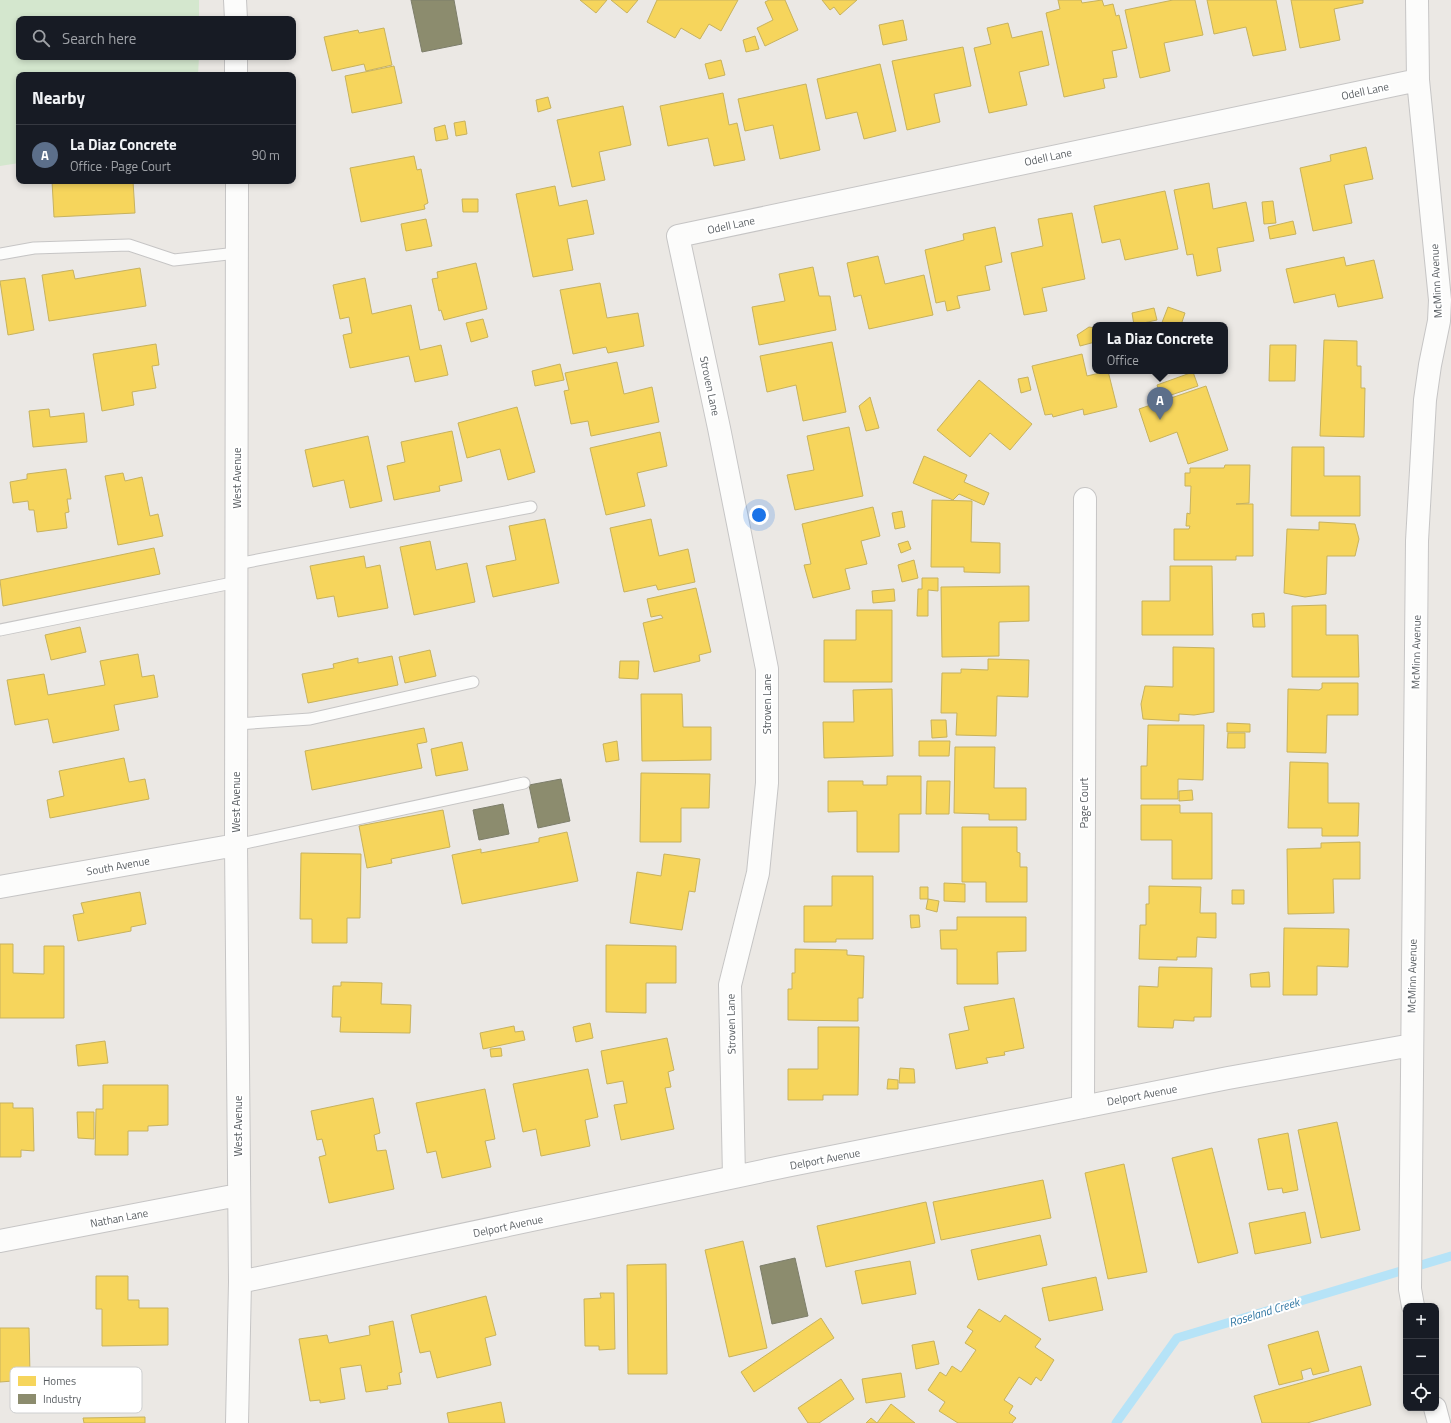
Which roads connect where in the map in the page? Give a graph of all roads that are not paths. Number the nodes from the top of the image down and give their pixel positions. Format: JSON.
{"nodes":[{"id":1,"x":235,"y":0,"type":"edge"},
{"id":2,"x":1417,"y":0,"type":"edge"},
{"id":3,"x":236,"y":16,"type":"edge"},
{"id":4,"x":236,"y":60,"type":"edge"},
{"id":5,"x":236,"y":72,"type":"edge"},
{"id":6,"x":1418,"y":80,"type":"junction"},
{"id":7,"x":237,"y":184,"type":"edge"},
{"id":8,"x":678,"y":236,"type":"joint"},
{"id":9,"x":237,"y":253,"type":"junction"},
{"id":10,"x":0,"y":254,"type":"edge"},
{"id":11,"x":1086,"y":499,"type":"dead end"},
{"id":12,"x":531,"y":507,"type":"dead end"},
{"id":13,"x":237,"y":573,"type":"junction"},
{"id":14,"x":0,"y":630,"type":"edge"},
{"id":15,"x":473,"y":682,"type":"dead end"},
{"id":16,"x":237,"y":724,"type":"junction"},
{"id":17,"x":524,"y":783,"type":"dead end"},
{"id":18,"x":236,"y":845,"type":"junction"},
{"id":19,"x":0,"y":887,"type":"edge"},
{"id":20,"x":1412,"y":1045,"type":"junction"},
{"id":21,"x":1083,"y":1107,"type":"junction"},
{"id":22,"x":734,"y":1177,"type":"junction"},
{"id":23,"x":238,"y":1195,"type":"junction"},
{"id":24,"x":0,"y":1241,"type":"edge"},
{"id":25,"x":240,"y":1282,"type":"junction"},
{"id":26,"x":1412,"y":1297,"type":"edge"},
{"id":27,"x":1436,"y":1411,"type":"edge"},
{"id":28,"x":237,"y":1423,"type":"edge"},
{"id":29,"x":1439,"y":1423,"type":"edge"}],
"edges":[{"from":1,"to":3,"type":"street"},
{"from":2,"to":6,"type":"street","name":"McMinn Avenue"},
{"from":4,"to":5,"type":"street"},
{"from":6,"to":8,"type":"street","name":"Odell Lane"},
{"from":6,"to":20,"type":"street","name":"McMinn Avenue"},
{"from":7,"to":9,"type":"street","name":"West Avenue"},
{"from":8,"to":22,"type":"street","name":"Stroven Lane"},
{"from":9,"to":10,"type":"lane"},
{"from":9,"to":13,"type":"street","name":"West Avenue"},
{"from":11,"to":21,"type":"street","name":"Page Court"},
{"from":12,"to":13,"type":"lane"},
{"from":13,"to":14,"type":"lane"},
{"from":13,"to":16,"type":"street","name":"West Avenue"},
{"from":15,"to":16,"type":"lane"},
{"from":16,"to":18,"type":"street","name":"West Avenue"},
{"from":17,"to":18,"type":"lane"},
{"from":18,"to":19,"type":"street","name":"South Avenue"},
{"from":18,"to":23,"type":"street","name":"West Avenue"},
{"from":20,"to":21,"type":"street","name":"Delport Avenue"},
{"from":20,"to":26,"type":"street","name":"McMinn Avenue"},
{"from":21,"to":22,"type":"street","name":"Delport Avenue"},
{"from":22,"to":25,"type":"street","name":"Delport Avenue"},
{"from":23,"to":24,"type":"street","name":"Nathan Lane"},
{"from":23,"to":25,"type":"street","name":"West Avenue"},
{"from":25,"to":28,"type":"street","name":"West Avenue"},
{"from":27,"to":29,"type":"street"}]}
